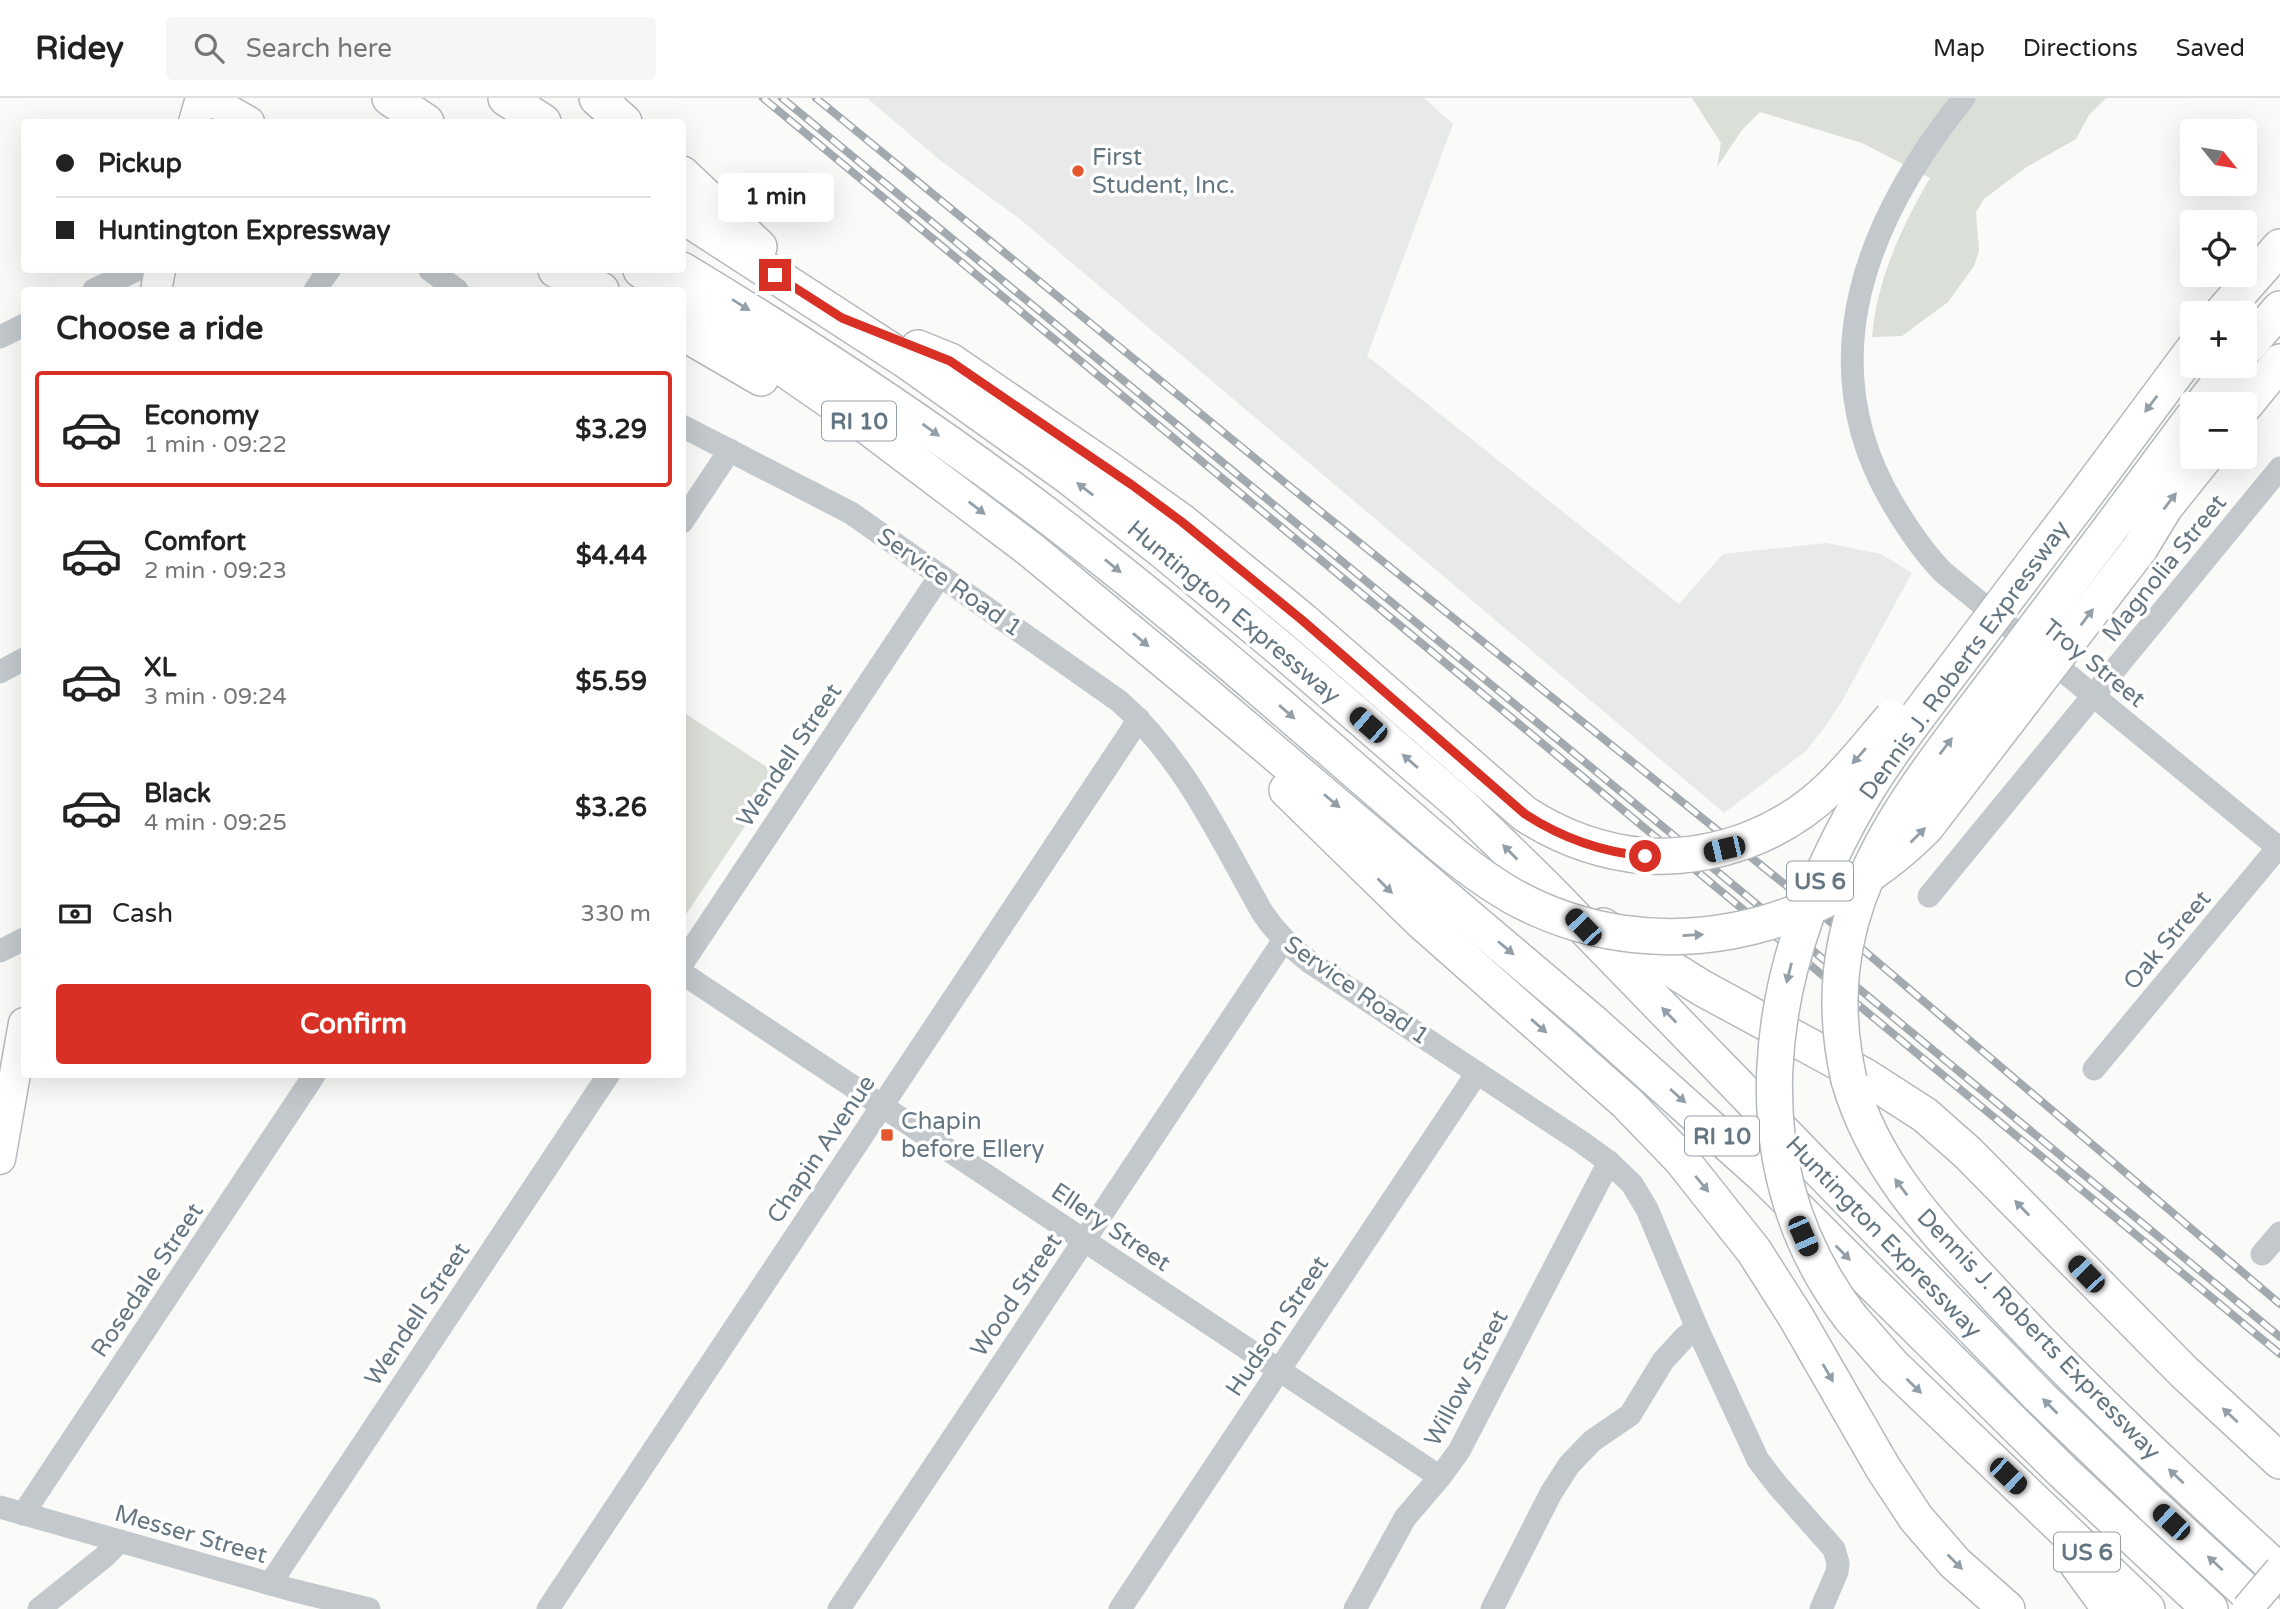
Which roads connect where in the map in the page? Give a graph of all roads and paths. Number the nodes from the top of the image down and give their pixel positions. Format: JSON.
{"nodes":[{"id":1,"x":181,"y":98,"type":"edge"},
{"id":2,"x":201,"y":98,"type":"edge"},
{"id":3,"x":207,"y":98,"type":"edge"},
{"id":4,"x":390,"y":98,"type":"edge"},
{"id":5,"x":506,"y":98,"type":"edge"},
{"id":6,"x":597,"y":98,"type":"edge"},
{"id":7,"x":1964,"y":98,"type":"edge"},
{"id":8,"x":179,"y":119,"type":"edge"},
{"id":9,"x":195,"y":119,"type":"edge"},
{"id":10,"x":244,"y":119,"type":"edge"},
{"id":11,"x":422,"y":119,"type":"edge"},
{"id":12,"x":538,"y":119,"type":"edge"},
{"id":13,"x":621,"y":119,"type":"edge"},
{"id":14,"x":686,"y":178,"type":"edge"},
{"id":15,"x":686,"y":218,"type":"edge"},
{"id":16,"x":2280,"y":236,"type":"edge"},
{"id":17,"x":2280,"y":247,"type":"edge"},
{"id":18,"x":2257,"y":269,"type":"edge"},
{"id":19,"x":686,"y":272,"type":"edge"},
{"id":20,"x":130,"y":273,"type":"edge"},
{"id":21,"x":434,"y":273,"type":"edge"},
{"id":22,"x":563,"y":273,"type":"edge"},
{"id":23,"x":646,"y":273,"type":"edge"},
{"id":24,"x":2257,"y":273,"type":"edge"},
{"id":25,"x":100,"y":287,"type":"edge"},
{"id":26,"x":453,"y":287,"type":"edge"},
{"id":27,"x":594,"y":287,"type":"edge"},
{"id":28,"x":667,"y":287,"type":"edge"},
{"id":29,"x":2244,"y":287,"type":"edge"},
{"id":30,"x":808,"y":296,"type":"junction"},
{"id":31,"x":686,"y":301,"type":"edge"},
{"id":32,"x":2232,"y":301,"type":"edge"},
{"id":33,"x":2280,"y":309,"type":"edge"},
{"id":34,"x":842,"y":318,"type":"junction"},
{"id":35,"x":21,"y":326,"type":"edge"},
{"id":36,"x":686,"y":334,"type":"edge"},
{"id":37,"x":2257,"y":335,"type":"edge"},
{"id":38,"x":0,"y":337,"type":"edge"},
{"id":39,"x":2280,"y":362,"type":"edge"},
{"id":40,"x":2180,"y":367,"type":"edge"},
{"id":41,"x":2223,"y":378,"type":"edge"},
{"id":42,"x":2212,"y":392,"type":"edge"},
{"id":43,"x":2256,"y":392,"type":"edge"},
{"id":44,"x":686,"y":428,"type":"edge"},
{"id":45,"x":2180,"y":434,"type":"edge"},
{"id":46,"x":730,"y":450,"type":"junction"},
{"id":47,"x":2280,"y":468,"type":"edge"},
{"id":48,"x":2195,"y":469,"type":"edge"},
{"id":49,"x":934,"y":475,"type":"junction"},
{"id":50,"x":2080,"y":502,"type":"junction"},
{"id":51,"x":686,"y":516,"type":"edge"},
{"id":52,"x":940,"y":576,"type":"junction"},
{"id":53,"x":21,"y":661,"type":"edge"},
{"id":54,"x":0,"y":672,"type":"edge"},
{"id":55,"x":1205,"y":694,"type":"junction"},
{"id":56,"x":2092,"y":695,"type":"junction"},
{"id":57,"x":1139,"y":719,"type":"junction"},
{"id":58,"x":2279,"y":847,"type":"edge"},
{"id":59,"x":1545,"y":887,"type":"junction"},
{"id":60,"x":1929,"y":896,"type":"dead end"},
{"id":61,"x":21,"y":940,"type":"edge"},
{"id":62,"x":1284,"y":940,"type":"junction"},
{"id":63,"x":0,"y":951,"type":"edge"},
{"id":64,"x":686,"y":958,"type":"edge"},
{"id":65,"x":686,"y":976,"type":"edge"},
{"id":66,"x":21,"y":1040,"type":"edge"},
{"id":67,"x":2094,"y":1069,"type":"dead end"},
{"id":68,"x":1477,"y":1073,"type":"junction"},
{"id":69,"x":312,"y":1078,"type":"edge"},
{"id":70,"x":605,"y":1078,"type":"edge"},
{"id":71,"x":882,"y":1105,"type":"junction"},
{"id":72,"x":0,"y":1160,"type":"edge"},
{"id":73,"x":1609,"y":1162,"type":"junction"},
{"id":74,"x":2280,"y":1233,"type":"edge"},
{"id":75,"x":1084,"y":1240,"type":"junction"},
{"id":76,"x":2262,"y":1254,"type":"dead end"},
{"id":77,"x":1697,"y":1328,"type":"junction"},
{"id":78,"x":1279,"y":1370,"type":"junction"},
{"id":79,"x":2280,"y":1461,"type":"edge"},
{"id":80,"x":1440,"y":1478,"type":"junction"},
{"id":81,"x":2027,"y":1494,"type":"junction"},
{"id":82,"x":0,"y":1507,"type":"edge"},
{"id":83,"x":23,"y":1514,"type":"junction"},
{"id":84,"x":120,"y":1541,"type":"junction"},
{"id":85,"x":2280,"y":1571,"type":"edge"},
{"id":86,"x":270,"y":1584,"type":"junction"},
{"id":87,"x":39,"y":1609,"type":"edge"},
{"id":88,"x":369,"y":1609,"type":"edge"},
{"id":89,"x":548,"y":1609,"type":"edge"},
{"id":90,"x":839,"y":1609,"type":"edge"},
{"id":91,"x":1120,"y":1609,"type":"edge"},
{"id":92,"x":1355,"y":1609,"type":"edge"},
{"id":93,"x":1492,"y":1609,"type":"edge"},
{"id":94,"x":1821,"y":1609,"type":"edge"},
{"id":95,"x":2007,"y":1609,"type":"edge"},
{"id":96,"x":2110,"y":1609,"type":"edge"},
{"id":97,"x":2147,"y":1609,"type":"edge"},
{"id":98,"x":2210,"y":1609,"type":"edge"},
{"id":99,"x":2247,"y":1609,"type":"edge"},
{"id":100,"x":2265,"y":1609,"type":"edge"}],
"edges":[{"from":1,"to":8,"type":"main road"},
{"from":2,"to":9,"type":"main road"},
{"from":3,"to":10,"type":"main road"},
{"from":4,"to":11,"type":"highway"},
{"from":5,"to":12,"type":"highway"},
{"from":6,"to":13,"type":"highway"},
{"from":7,"to":56,"type":"street","name":"Troy Street"},
{"from":14,"to":30,"type":"highway"},
{"from":15,"to":30,"type":"highway","name":"Huntington Expressway","number":"RI 10"},
{"from":16,"to":18,"type":"highway"},
{"from":17,"to":24,"type":"highway"},
{"from":19,"to":48,"type":"highway","one_way":true,"bridge":true},
{"from":20,"to":25,"type":"street"},
{"from":21,"to":26,"type":"street"},
{"from":22,"to":27,"type":"highway"},
{"from":23,"to":28,"type":"highway"},
{"from":29,"to":32,"type":"highway"},
{"from":30,"to":34,"type":"highway","name":"Huntington Expressway","number":"RI 10"},
{"from":31,"to":49,"type":"highway","name":"Huntington Expressway","number":"RI 10"},
{"from":33,"to":37,"type":"highway"},
{"from":50,"to":34,"type":"highway","one_way":true,"bridge":true},
{"from":59,"to":34,"type":"highway","name":"Huntington Expressway","number":"RI 10","one_way":true},
{"from":35,"to":38,"type":"street"},
{"from":36,"to":49,"type":"highway"},
{"from":39,"to":43,"type":"highway"},
{"from":40,"to":50,"type":"highway","name":"Dennis J. Roberts Expressway","number":"US 6","one_way":true},
{"from":41,"to":42,"type":"highway"},
{"from":44,"to":46,"type":"street","name":"Service Road 1"},
{"from":85,"to":45,"type":"highway","name":"Dennis J. Roberts Expressway","number":"US 6","one_way":true,"bridge":true},
{"from":46,"to":51,"type":"street"},
{"from":46,"to":52,"type":"street","name":"Service Road 1"},
{"from":47,"to":56,"type":"street","name":"Magnolia Street"},
{"from":49,"to":55,"type":"highway","name":"Huntington Expressway","number":"RI 10","one_way":true},
{"from":50,"to":81,"type":"highway","name":"Dennis J. Roberts Expressway","number":"US 6","one_way":true,"bridge":true},
{"from":52,"to":57,"type":"street","name":"Service Road 1"},
{"from":52,"to":64,"type":"street","name":"Wendell Street"},
{"from":53,"to":54,"type":"street"},
{"from":55,"to":95,"type":"highway","one_way":true},
{"from":55,"to":98,"type":"highway","name":"Huntington Expressway","number":"RI 10","one_way":true},
{"from":56,"to":58,"type":"street","name":"Troy Street"},
{"from":56,"to":60,"type":"street","name":"Magnolia Street"},
{"from":57,"to":62,"type":"street","name":"Service Road 1"},
{"from":57,"to":71,"type":"street","name":"Chapin Avenue"},
{"from":58,"to":67,"type":"street","name":"Oak Street"},
{"from":79,"to":59,"type":"highway","one_way":true},
{"from":100,"to":59,"type":"highway","name":"Huntington Expressway","number":"RI 10","one_way":true},
{"from":61,"to":63,"type":"street"},
{"from":62,"to":68,"type":"street","name":"Service Road 1"},
{"from":62,"to":75,"type":"street","name":"Wood Street"},
{"from":65,"to":71,"type":"street","name":"Ellery Street"},
{"from":66,"to":72,"type":"main road"},
{"from":68,"to":73,"type":"street","name":"Service Road 1"},
{"from":68,"to":78,"type":"street","name":"Hudson Street"},
{"from":69,"to":83,"type":"street","name":"Rosedale Street"},
{"from":70,"to":86,"type":"street","name":"Wendell Street"},
{"from":71,"to":75,"type":"street","name":"Ellery Street"},
{"from":71,"to":89,"type":"street","name":"Chapin Avenue"},
{"from":73,"to":77,"type":"street","name":"Service Road 1"},
{"from":73,"to":80,"type":"street","name":"Willow Street"},
{"from":74,"to":76,"type":"street"},
{"from":75,"to":78,"type":"street","name":"Ellery Street"},
{"from":75,"to":90,"type":"street","name":"Wood Street"},
{"from":77,"to":93,"type":"street"},
{"from":77,"to":94,"type":"street","name":"Service Road 1"},
{"from":78,"to":80,"type":"street","name":"Ellery Street"},
{"from":78,"to":91,"type":"street","name":"Hudson Street"},
{"from":80,"to":92,"type":"street","name":"Willow Street"},
{"from":81,"to":96,"type":"highway"},
{"from":81,"to":97,"type":"highway","name":"Dennis J. Roberts Expressway","number":"US 6"},
{"from":82,"to":83,"type":"street","name":"Messer Street"},
{"from":83,"to":84,"type":"street","name":"Messer Street"},
{"from":84,"to":86,"type":"street","name":"Messer Street"},
{"from":84,"to":87,"type":"street"},
{"from":85,"to":99,"type":"main road","bridge":true},
{"from":86,"to":88,"type":"street","name":"Messer Street"}]}
